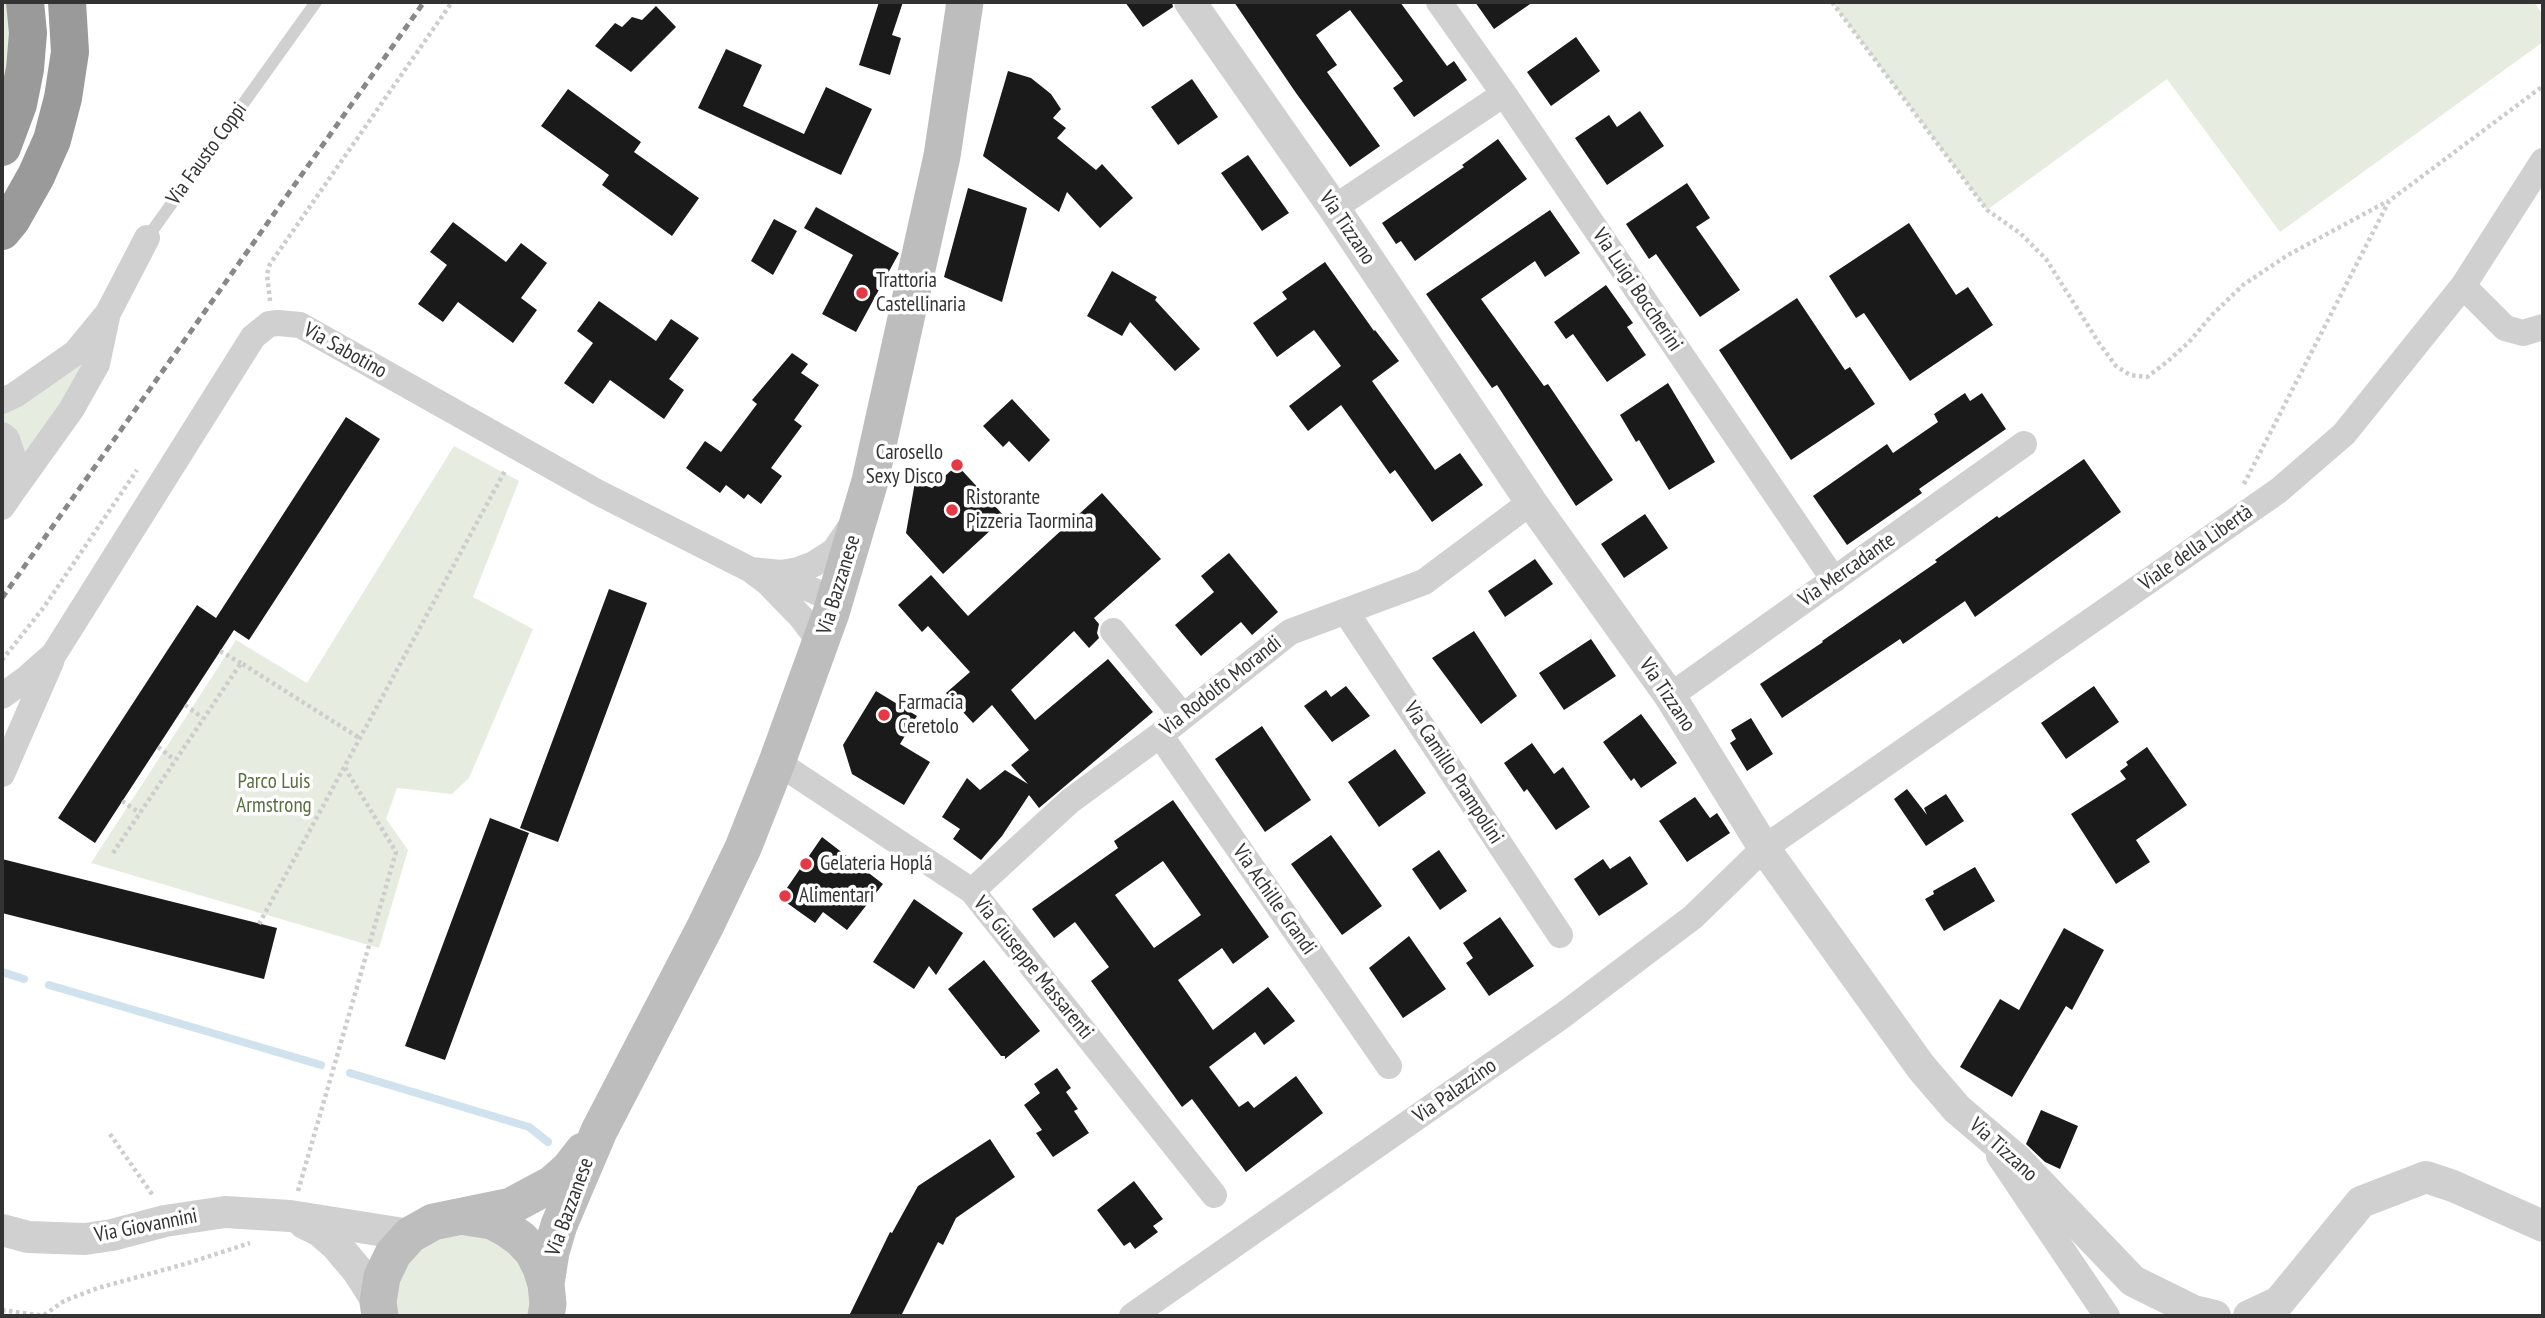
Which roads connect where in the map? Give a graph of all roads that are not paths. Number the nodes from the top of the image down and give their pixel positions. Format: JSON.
{"nodes":[{"id":1,"x":25,"y":2,"type":"edge"},
{"id":2,"x":67,"y":2,"type":"edge"},
{"id":3,"x":316,"y":2,"type":"edge"},
{"id":4,"x":965,"y":2,"type":"edge"},
{"id":5,"x":1190,"y":2,"type":"edge"},
{"id":6,"x":1439,"y":2,"type":"edge"},
{"id":7,"x":1504,"y":94,"type":"junction"},
{"id":8,"x":2,"y":147,"type":"edge"},
{"id":9,"x":2543,"y":161,"type":"edge"},
{"id":10,"x":1334,"y":208,"type":"junction"},
{"id":11,"x":2,"y":231,"type":"edge"},
{"id":12,"x":148,"y":238,"type":"joint"},
{"id":13,"x":2463,"y":286,"type":"junction"},
{"id":14,"x":108,"y":313,"type":"junction"},
{"id":15,"x":2543,"y":327,"type":"edge"},
{"id":16,"x":2,"y":401,"type":"edge"},
{"id":17,"x":2,"y":435,"type":"edge"},
{"id":18,"x":2024,"y":444,"type":"dead end"},
{"id":19,"x":7,"y":499,"type":"edge"},
{"id":20,"x":1531,"y":502,"type":"junction"},
{"id":21,"x":860,"y":516,"type":"junction"},
{"id":22,"x":760,"y":571,"type":"junction"},
{"id":23,"x":1834,"y":580,"type":"junction"},
{"id":24,"x":835,"y":600,"type":"junction"},
{"id":25,"x":1346,"y":612,"type":"junction"},
{"id":26,"x":1114,"y":631,"type":"dead end"},
{"id":27,"x":821,"y":643,"type":"junction"},
{"id":28,"x":54,"y":654,"type":"junction"},
{"id":29,"x":2,"y":696,"type":"edge"},
{"id":30,"x":1670,"y":696,"type":"junction"},
{"id":31,"x":1183,"y":716,"type":"junction"},
{"id":32,"x":1160,"y":735,"type":"junction"},
{"id":33,"x":778,"y":762,"type":"junction"},
{"id":34,"x":2,"y":769,"type":"edge"},
{"id":35,"x":1764,"y":848,"type":"junction"},
{"id":36,"x":972,"y":891,"type":"junction"},
{"id":37,"x":1560,"y":935,"type":"dead end"},
{"id":38,"x":1389,"y":1066,"type":"dead end"},
{"id":39,"x":598,"y":1131,"type":"junction"},
{"id":40,"x":1983,"y":1131,"type":"junction"},
{"id":41,"x":1214,"y":1195,"type":"dead end"},
{"id":42,"x":290,"y":1216,"type":"junction"},
{"id":43,"x":458,"y":1217,"type":"junction"},
{"id":44,"x":2543,"y":1226,"type":"edge"},
{"id":45,"x":2,"y":1230,"type":"edge"},
{"id":46,"x":410,"y":1235,"type":"junction"},
{"id":47,"x":550,"y":1305,"type":"edge"},
{"id":48,"x":379,"y":1309,"type":"edge"},
{"id":49,"x":1132,"y":1316,"type":"edge"},
{"id":50,"x":2107,"y":1316,"type":"edge"},
{"id":51,"x":2215,"y":1316,"type":"edge"},
{"id":52,"x":2249,"y":1316,"type":"edge"}],
"edges":[{"from":1,"to":8,"type":"highway"},
{"from":2,"to":11,"type":"highway"},
{"from":3,"to":12,"type":"lane","name":"Via Fausto Coppi"},
{"from":4,"to":21,"type":"main road","name":"Via Bazzanese"},
{"from":5,"to":10,"type":"street","name":"Via Tizzano"},
{"from":6,"to":7,"type":"street","name":"Via Luigi Boccherini"},
{"from":7,"to":10,"type":"street"},
{"from":7,"to":23,"type":"street","name":"Via Luigi Boccherini"},
{"from":9,"to":13,"type":"street","name":"Viale della Libertà"},
{"from":10,"to":20,"type":"street","name":"Via Tizzano"},
{"from":12,"to":14,"type":"street","name":"Via Fausto Coppi"},
{"from":13,"to":15,"type":"street"},
{"from":13,"to":35,"type":"street","name":"Viale della Libertà"},
{"from":14,"to":16,"type":"street","name":"Via Fausto Coppi"},
{"from":14,"to":19,"type":"street","name":"Via Fausto Coppi"},
{"from":17,"to":19,"type":"street","name":"Via Fausto Coppi"},
{"from":18,"to":23,"type":"street","name":"Via Mercadante"},
{"from":20,"to":25,"type":"street","name":"Via Rodolfo Morandi"},
{"from":20,"to":30,"type":"street","name":"Via Tizzano"},
{"from":21,"to":22,"type":"street"},
{"from":21,"to":24,"type":"main road","name":"Via Bazzanese"},
{"from":22,"to":24,"type":"street"},
{"from":22,"to":27,"type":"street"},
{"from":22,"to":28,"type":"street","name":"Via Sabotino"},
{"from":23,"to":30,"type":"street","name":"Via Mercadante"},
{"from":24,"to":27,"type":"main road","name":"Via Bazzanese"},
{"from":25,"to":31,"type":"street","name":"Via Rodolfo Morandi"},
{"from":25,"to":37,"type":"street","name":"Via Camillo Prampolini"},
{"from":26,"to":31,"type":"street"},
{"from":27,"to":33,"type":"main road","name":"Via Bazzanese"},
{"from":28,"to":29,"type":"street","name":"Via Sabotino"},
{"from":28,"to":34,"type":"street"},
{"from":30,"to":35,"type":"street","name":"Via Tizzano"},
{"from":31,"to":32,"type":"street","name":"Via Rodolfo Morandi"},
{"from":32,"to":36,"type":"street","name":"Via Rodolfo Morandi"},
{"from":32,"to":38,"type":"street","name":"Via Achille Grandi"},
{"from":33,"to":36,"type":"street","name":"Via Giuseppe Massarenti"},
{"from":33,"to":39,"type":"main road","name":"Via Bazzanese"},
{"from":35,"to":40,"type":"street","name":"Via Tizzano"},
{"from":35,"to":49,"type":"street","name":"Via Palazzino"},
{"from":36,"to":41,"type":"street","name":"Via Giuseppe Massarenti"},
{"from":39,"to":43,"type":"main road","name":"Via Bazzanese"},
{"from":39,"to":47,"type":"main road","name":"Via Bazzanese"},
{"from":40,"to":50,"type":"street"},
{"from":40,"to":51,"type":"street","name":"Via Tizzano"},
{"from":42,"to":45,"type":"street","name":"Via Giovannini"},
{"from":42,"to":46,"type":"street","name":"Via Giovannini"},
{"from":42,"to":48,"type":"street"},
{"from":43,"to":46,"type":"main road","name":"Via Bazzanese"},
{"from":43,"to":47,"type":"main road","name":"Via Bazzanese"},
{"from":44,"to":52,"type":"street"},
{"from":46,"to":48,"type":"main road","name":"Via Bazzanese"}]}
